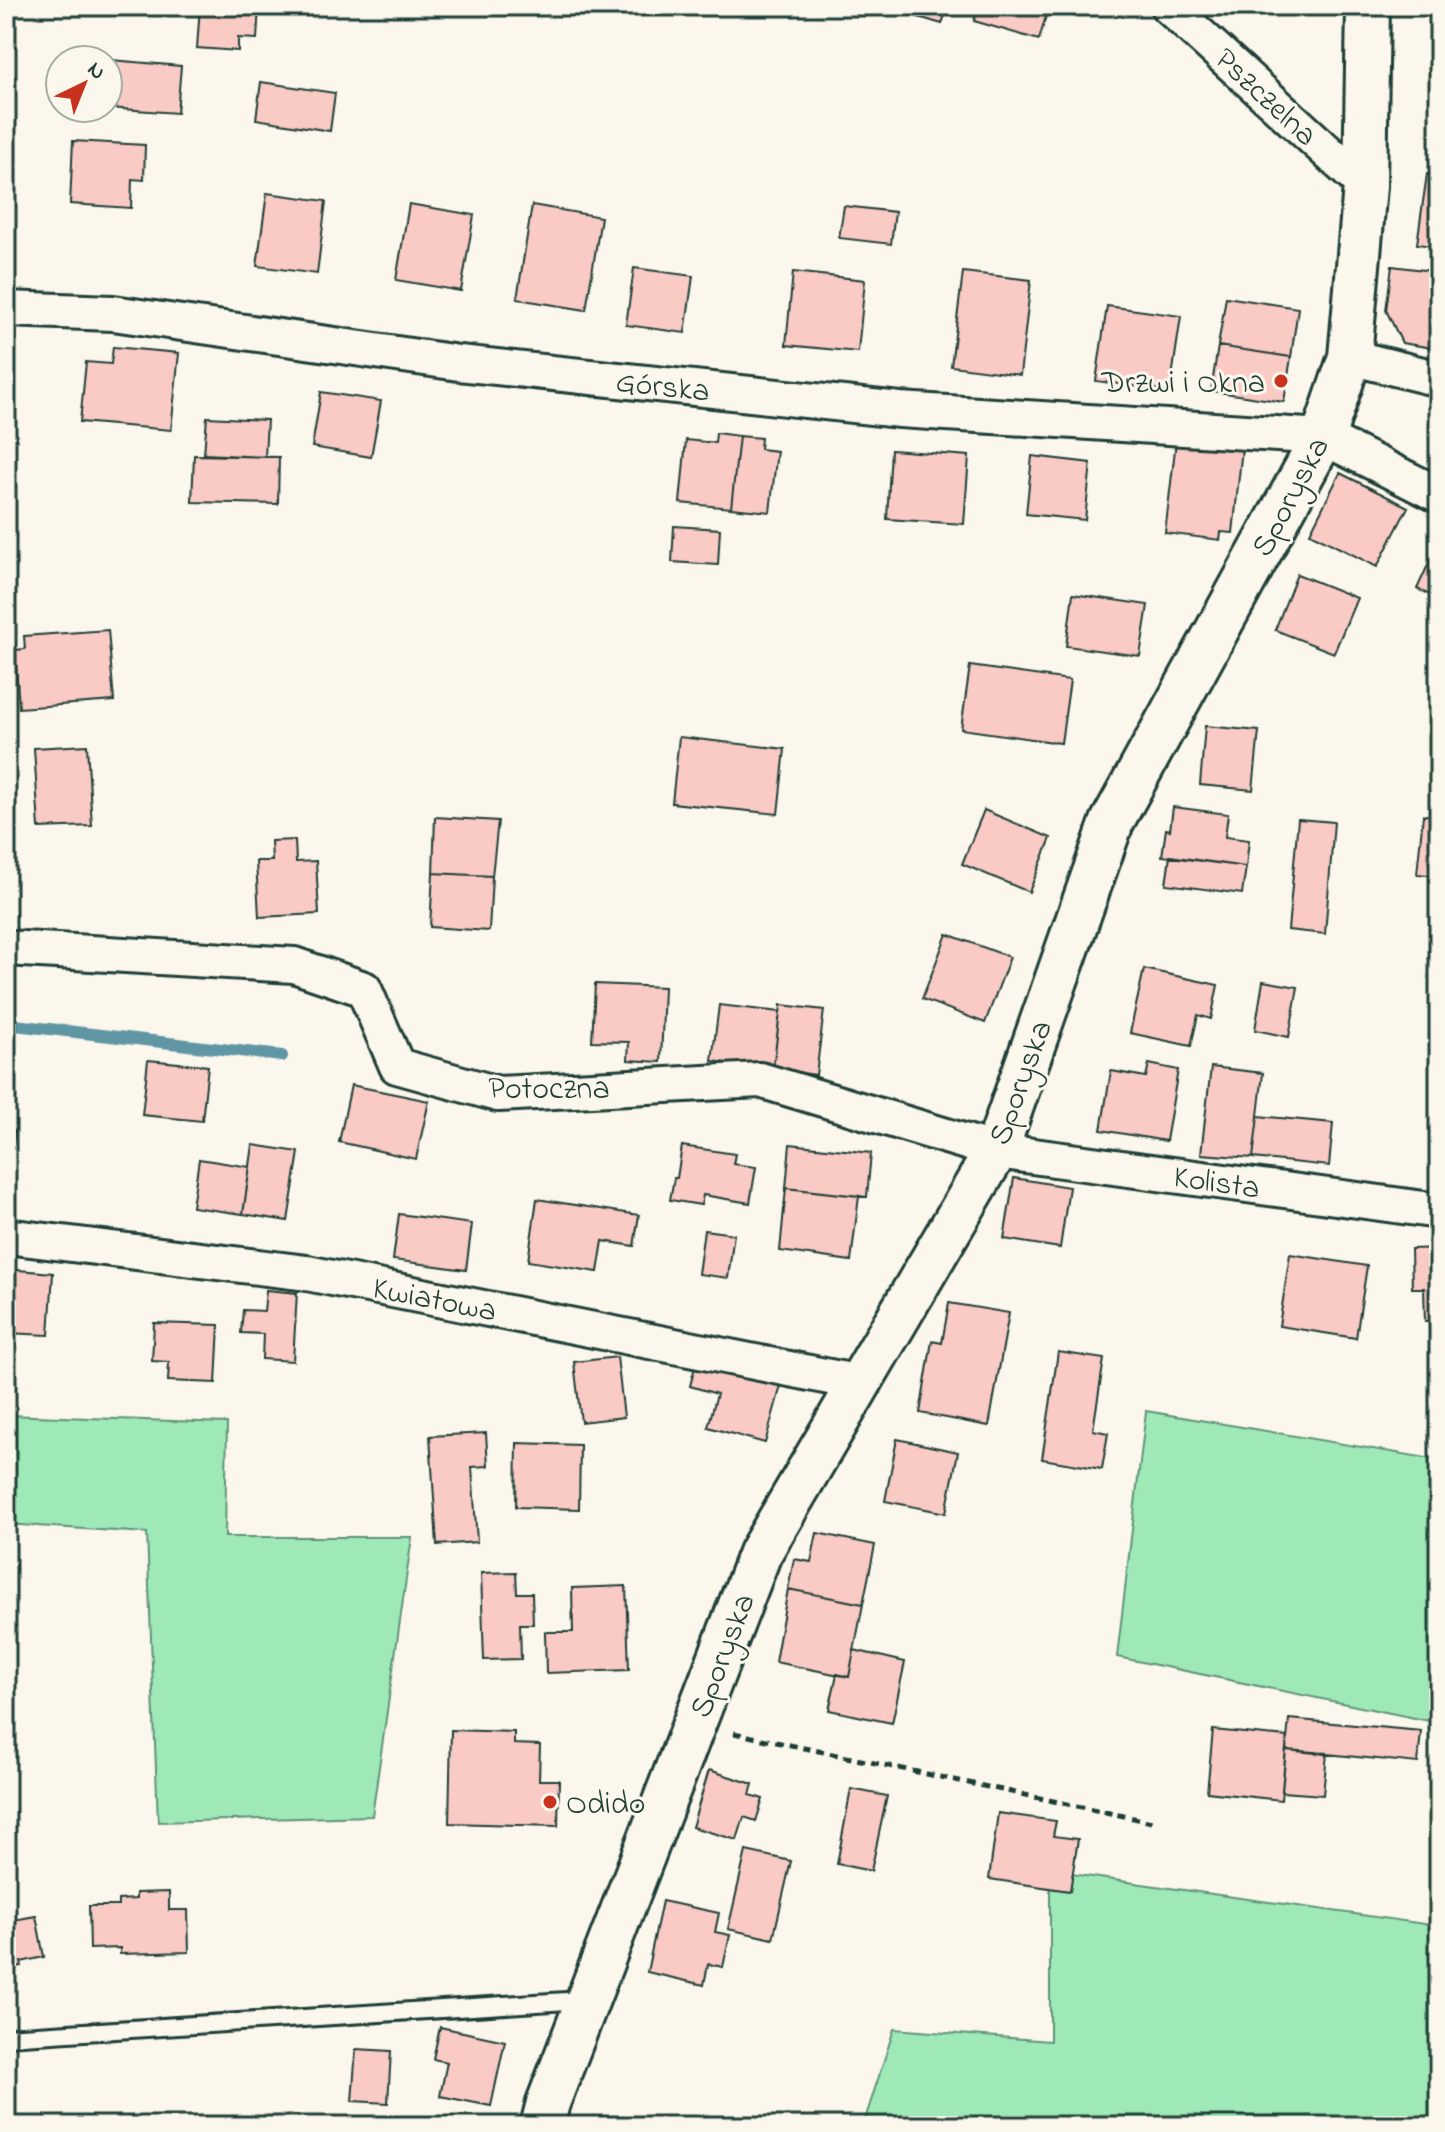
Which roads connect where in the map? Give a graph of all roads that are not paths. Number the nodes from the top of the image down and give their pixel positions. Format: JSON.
{"nodes":[{"id":1,"x":1168,"y":6,"type":"edge"},
{"id":2,"x":1368,"y":6,"type":"edge"},
{"id":3,"x":1365,"y":186,"type":"junction"},
{"id":4,"x":6,"y":309,"type":"edge"},
{"id":5,"x":1350,"y":357,"type":"junction"},
{"id":6,"x":1439,"y":379,"type":"edge"},
{"id":7,"x":1323,"y":437,"type":"junction"},
{"id":8,"x":1439,"y":495,"type":"edge"},
{"id":9,"x":6,"y":948,"type":"edge"},
{"id":10,"x":996,"y":1151,"type":"junction"},
{"id":11,"x":1439,"y":1211,"type":"edge"},
{"id":12,"x":6,"y":1236,"type":"edge"},
{"id":13,"x":860,"y":1383,"type":"junction"},
{"id":14,"x":588,"y":2000,"type":"junction"},
{"id":15,"x":6,"y":2037,"type":"edge"},
{"id":16,"x":542,"y":2126,"type":"edge"}],
"edges":[{"from":1,"to":3,"type":"street","name":"Pszczelna"},
{"from":2,"to":3,"type":"street","name":"Sporyska"},
{"from":3,"to":5,"type":"street","name":"Sporyska"},
{"from":4,"to":7,"type":"street","name":"Górska"},
{"from":5,"to":6,"type":"street"},
{"from":5,"to":7,"type":"street","name":"Sporyska"},
{"from":7,"to":8,"type":"street"},
{"from":7,"to":10,"type":"street","name":"Sporyska"},
{"from":9,"to":10,"type":"street","name":"Potoczna"},
{"from":10,"to":11,"type":"street","name":"Kolista"},
{"from":10,"to":13,"type":"street","name":"Sporyska"},
{"from":12,"to":13,"type":"street","name":"Kwiatowa"},
{"from":13,"to":14,"type":"street","name":"Sporyska"},
{"from":14,"to":15,"type":"lane"},
{"from":14,"to":16,"type":"street","name":"Sporyska"}]}
